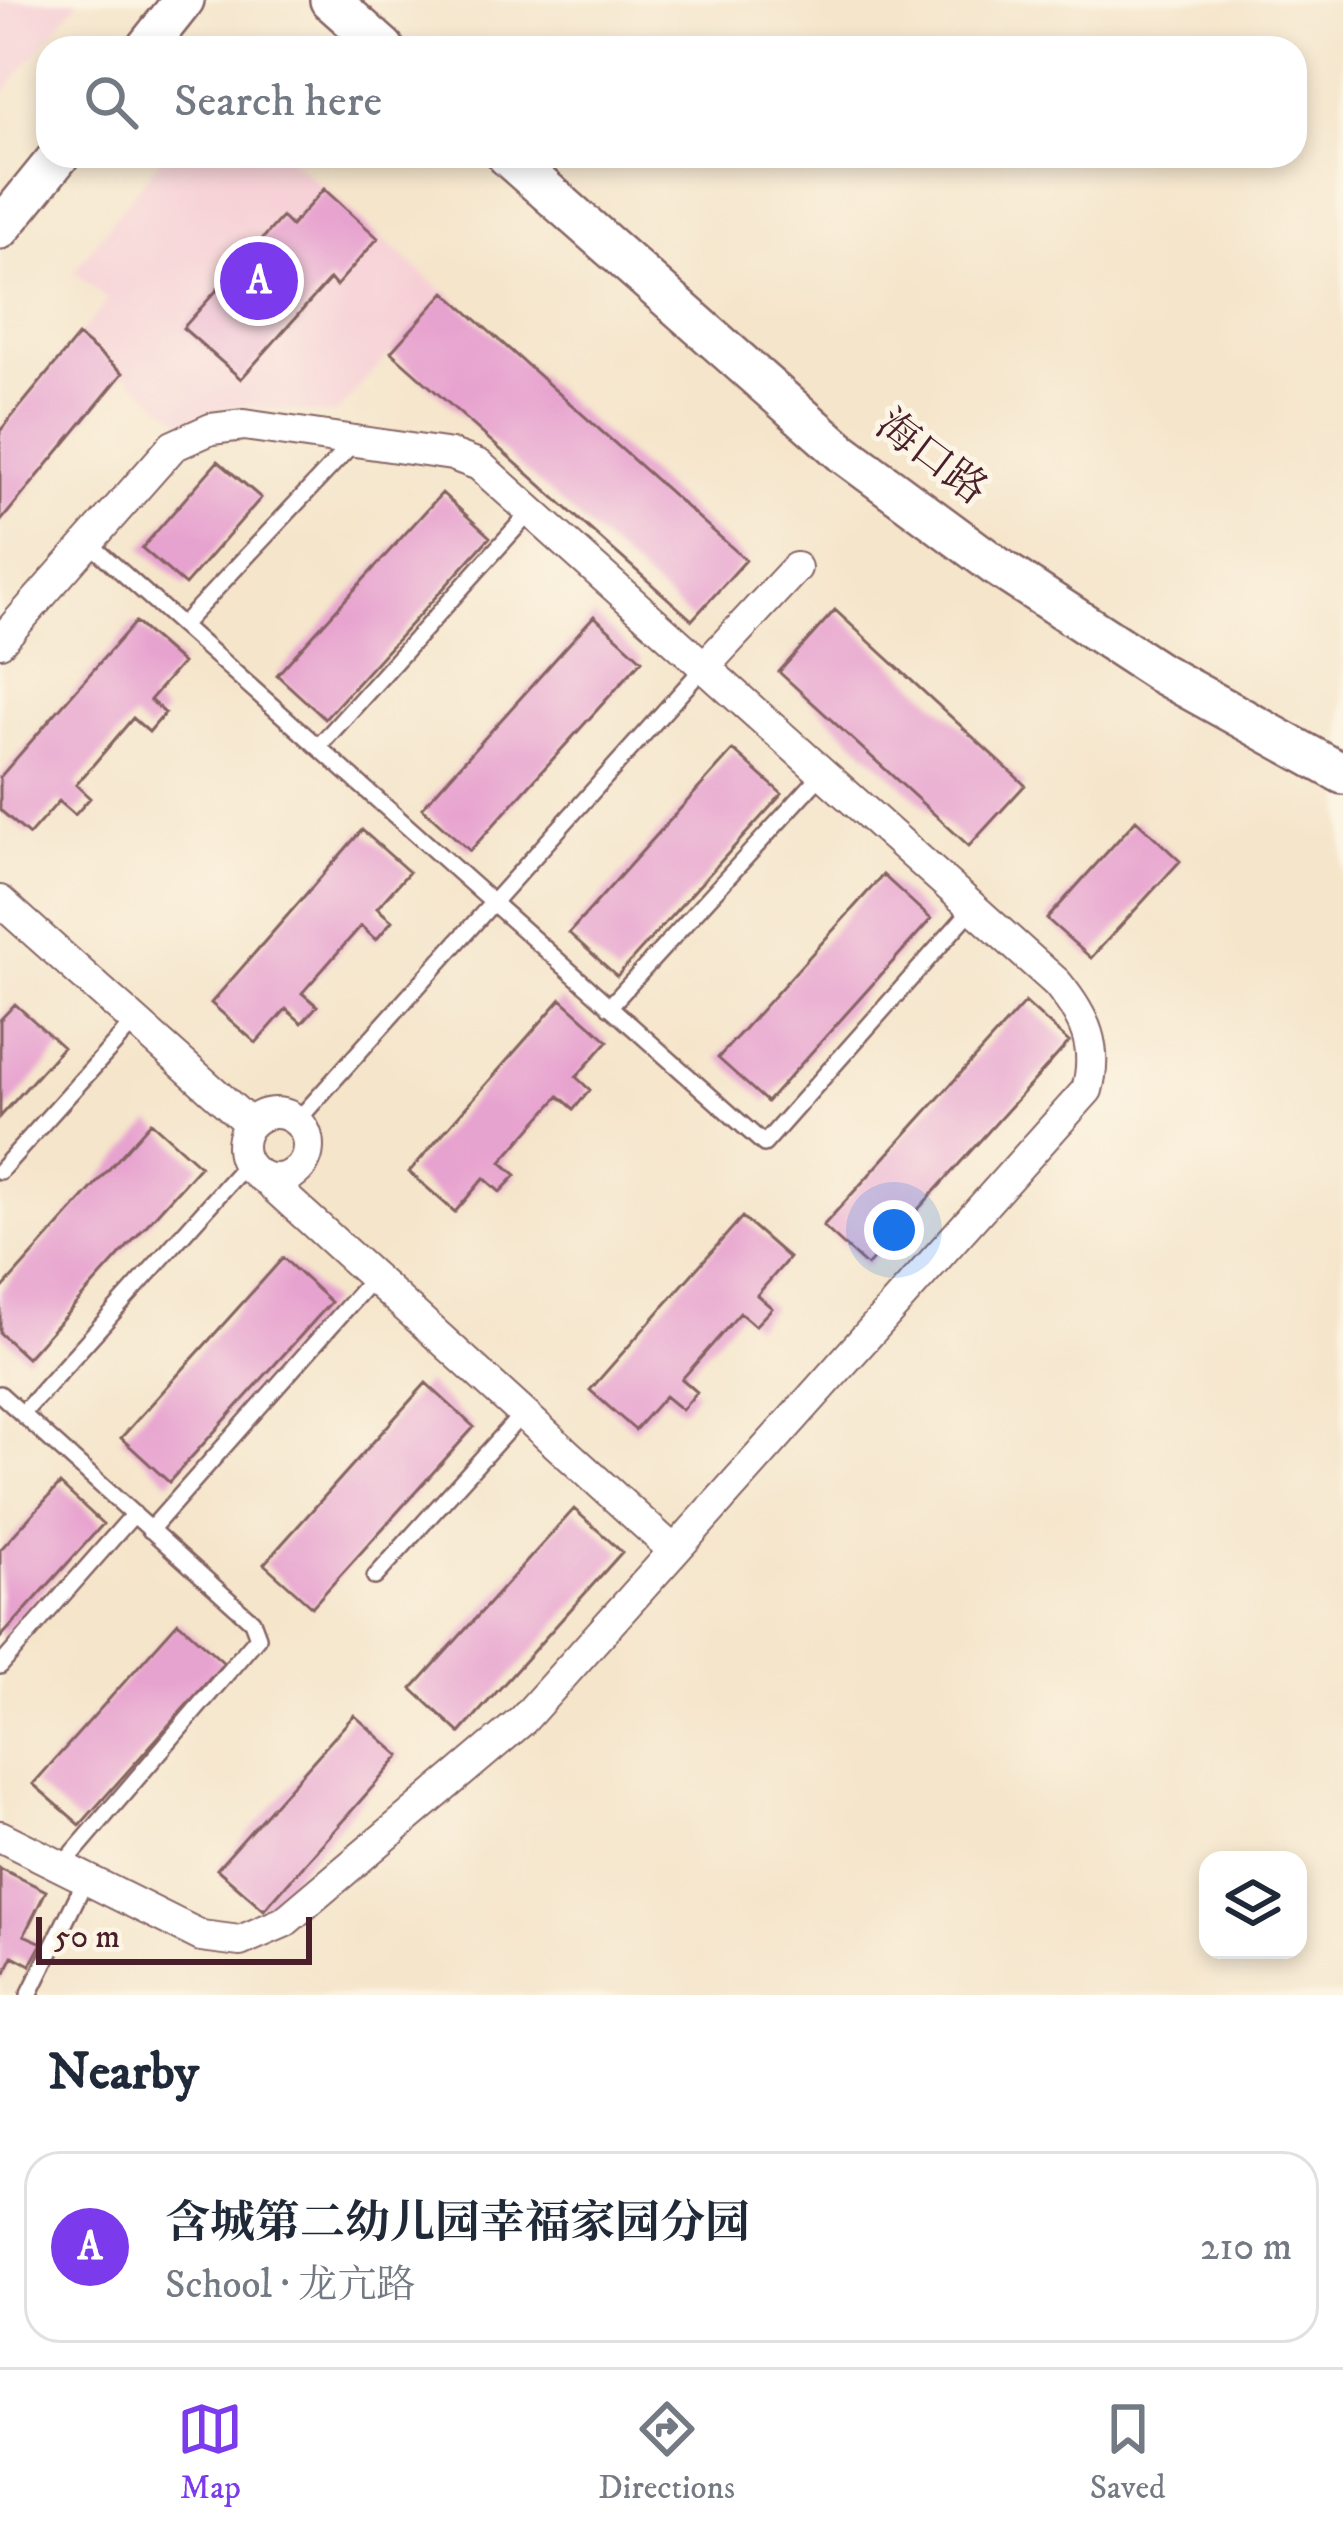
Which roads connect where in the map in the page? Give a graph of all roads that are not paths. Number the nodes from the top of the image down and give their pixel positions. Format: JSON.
{"nodes":[{"id":1,"x":184,"y":0,"type":"edge"},
{"id":2,"x":330,"y":0,"type":"edge"},
{"id":3,"x":156,"y":36,"type":"edge"},
{"id":4,"x":370,"y":36,"type":"edge"},
{"id":5,"x":49,"y":168,"type":"edge"},
{"id":6,"x":521,"y":168,"type":"edge"},
{"id":7,"x":0,"y":230,"type":"edge"},
{"id":8,"x":355,"y":441,"type":"junction"},
{"id":9,"x":531,"y":511,"type":"junction"},
{"id":10,"x":88,"y":542,"type":"junction"},
{"id":11,"x":796,"y":568,"type":"dead end"},
{"id":12,"x":182,"y":626,"type":"junction"},
{"id":13,"x":0,"y":642,"type":"edge"},
{"id":14,"x":704,"y":667,"type":"junction"},
{"id":15,"x":318,"y":747,"type":"junction"},
{"id":16,"x":822,"y":774,"type":"junction"},
{"id":17,"x":1343,"y":774,"type":"edge"},
{"id":18,"x":493,"y":902,"type":"junction"},
{"id":19,"x":1,"y":904,"type":"edge"},
{"id":20,"x":973,"y":908,"type":"junction"},
{"id":21,"x":610,"y":1007,"type":"junction"},
{"id":22,"x":135,"y":1021,"type":"junction"},
{"id":23,"x":297,"y":1121,"type":"junction"},
{"id":24,"x":250,"y":1124,"type":"junction"},
{"id":25,"x":255,"y":1170,"type":"junction"},
{"id":26,"x":0,"y":1171,"type":"edge"},
{"id":27,"x":373,"y":1278,"type":"junction"},
{"id":28,"x":0,"y":1394,"type":"edge"},
{"id":29,"x":22,"y":1414,"type":"junction"},
{"id":30,"x":523,"y":1414,"type":"junction"},
{"id":31,"x":134,"y":1514,"type":"junction"},
{"id":32,"x":150,"y":1530,"type":"junction"},
{"id":33,"x":673,"y":1550,"type":"junction"},
{"id":34,"x":375,"y":1576,"type":"dead end"},
{"id":35,"x":0,"y":1666,"type":"edge"},
{"id":36,"x":0,"y":1836,"type":"edge"},
{"id":37,"x":74,"y":1873,"type":"junction"},
{"id":38,"x":29,"y":1995,"type":"edge"}],
"edges":[{"from":1,"to":3,"type":"street"},
{"from":2,"to":4,"type":"street"},
{"from":5,"to":7,"type":"street"},
{"from":6,"to":17,"type":"street","name":"海口路"},
{"from":8,"to":9,"type":"street"},
{"from":8,"to":10,"type":"street"},
{"from":8,"to":12,"type":"lane"},
{"from":9,"to":14,"type":"street"},
{"from":9,"to":15,"type":"lane"},
{"from":10,"to":12,"type":"lane"},
{"from":10,"to":13,"type":"street"},
{"from":11,"to":14,"type":"street"},
{"from":12,"to":15,"type":"lane"},
{"from":14,"to":16,"type":"street"},
{"from":14,"to":18,"type":"lane"},
{"from":15,"to":18,"type":"lane"},
{"from":16,"to":20,"type":"street"},
{"from":16,"to":21,"type":"lane"},
{"from":18,"to":21,"type":"lane"},
{"from":18,"to":23,"type":"lane"},
{"from":19,"to":22,"type":"street"},
{"from":20,"to":21,"type":"lane"},
{"from":20,"to":33,"type":"street"},
{"from":22,"to":24,"type":"street"},
{"from":22,"to":26,"type":"lane"},
{"from":23,"to":24,"type":"street"},
{"from":23,"to":25,"type":"street"},
{"from":24,"to":25,"type":"street"},
{"from":25,"to":27,"type":"street"},
{"from":25,"to":29,"type":"lane"},
{"from":27,"to":30,"type":"street"},
{"from":27,"to":32,"type":"lane"},
{"from":28,"to":29,"type":"lane"},
{"from":29,"to":31,"type":"lane"},
{"from":30,"to":33,"type":"street"},
{"from":30,"to":34,"type":"lane"},
{"from":31,"to":32,"type":"lane"},
{"from":31,"to":35,"type":"lane"},
{"from":32,"to":37,"type":"lane"},
{"from":33,"to":37,"type":"street"},
{"from":36,"to":37,"type":"street"},
{"from":37,"to":38,"type":"lane"}]}
